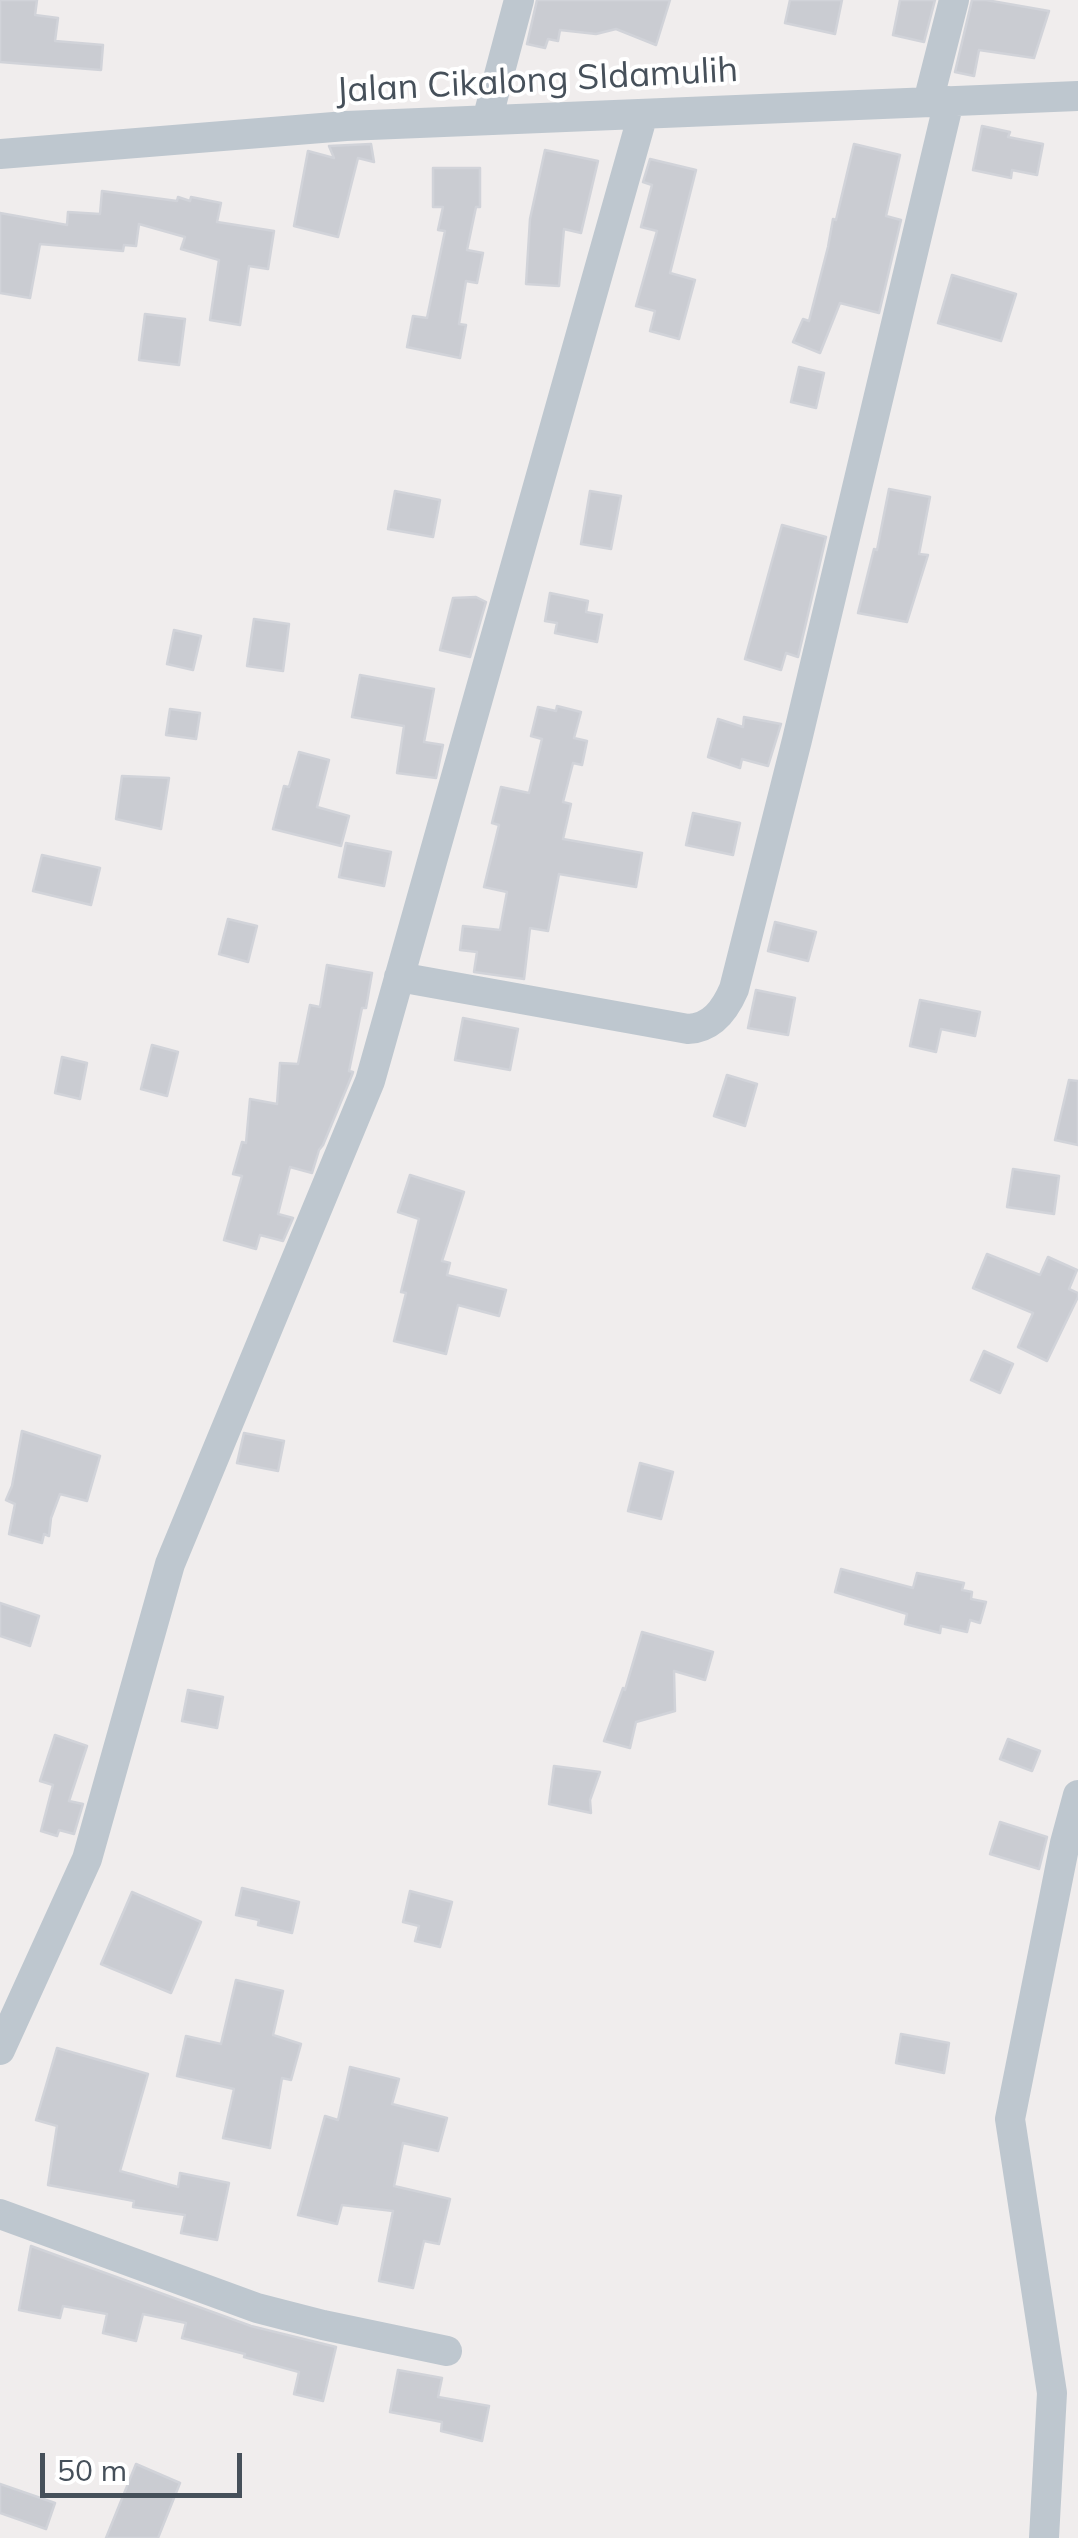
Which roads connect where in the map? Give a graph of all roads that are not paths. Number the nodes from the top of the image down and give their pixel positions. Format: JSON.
{"nodes":[{"id":1,"x":519,"y":0,"type":"edge"},
{"id":2,"x":954,"y":0,"type":"edge"},
{"id":3,"x":1078,"y":96,"type":"edge"},
{"id":4,"x":938,"y":102,"type":"junction"},
{"id":5,"x":643,"y":114,"type":"junction"},
{"id":6,"x":486,"y":120,"type":"junction"},
{"id":7,"x":0,"y":154,"type":"edge"},
{"id":8,"x":399,"y":977,"type":"junction"},
{"id":9,"x":1078,"y":1795,"type":"edge"},
{"id":10,"x":0,"y":2050,"type":"edge"},
{"id":11,"x":0,"y":2214,"type":"edge"},
{"id":12,"x":447,"y":2351,"type":"dead end"},
{"id":13,"x":1044,"y":2538,"type":"edge"}],
"edges":[{"from":1,"to":6,"type":"street"},
{"from":2,"to":4,"type":"street"},
{"from":3,"to":4,"type":"street","name":"Jalan Cikalong SIdamulih"},
{"from":4,"to":5,"type":"street","name":"Jalan Cikalong SIdamulih"},
{"from":4,"to":8,"type":"street"},
{"from":5,"to":6,"type":"street","name":"Jalan Cikalong SIdamulih"},
{"from":5,"to":8,"type":"street"},
{"from":6,"to":7,"type":"street","name":"Jalan Cikalong SIdamulih"},
{"from":8,"to":10,"type":"street"},
{"from":9,"to":13,"type":"street"},
{"from":11,"to":12,"type":"street"}]}
